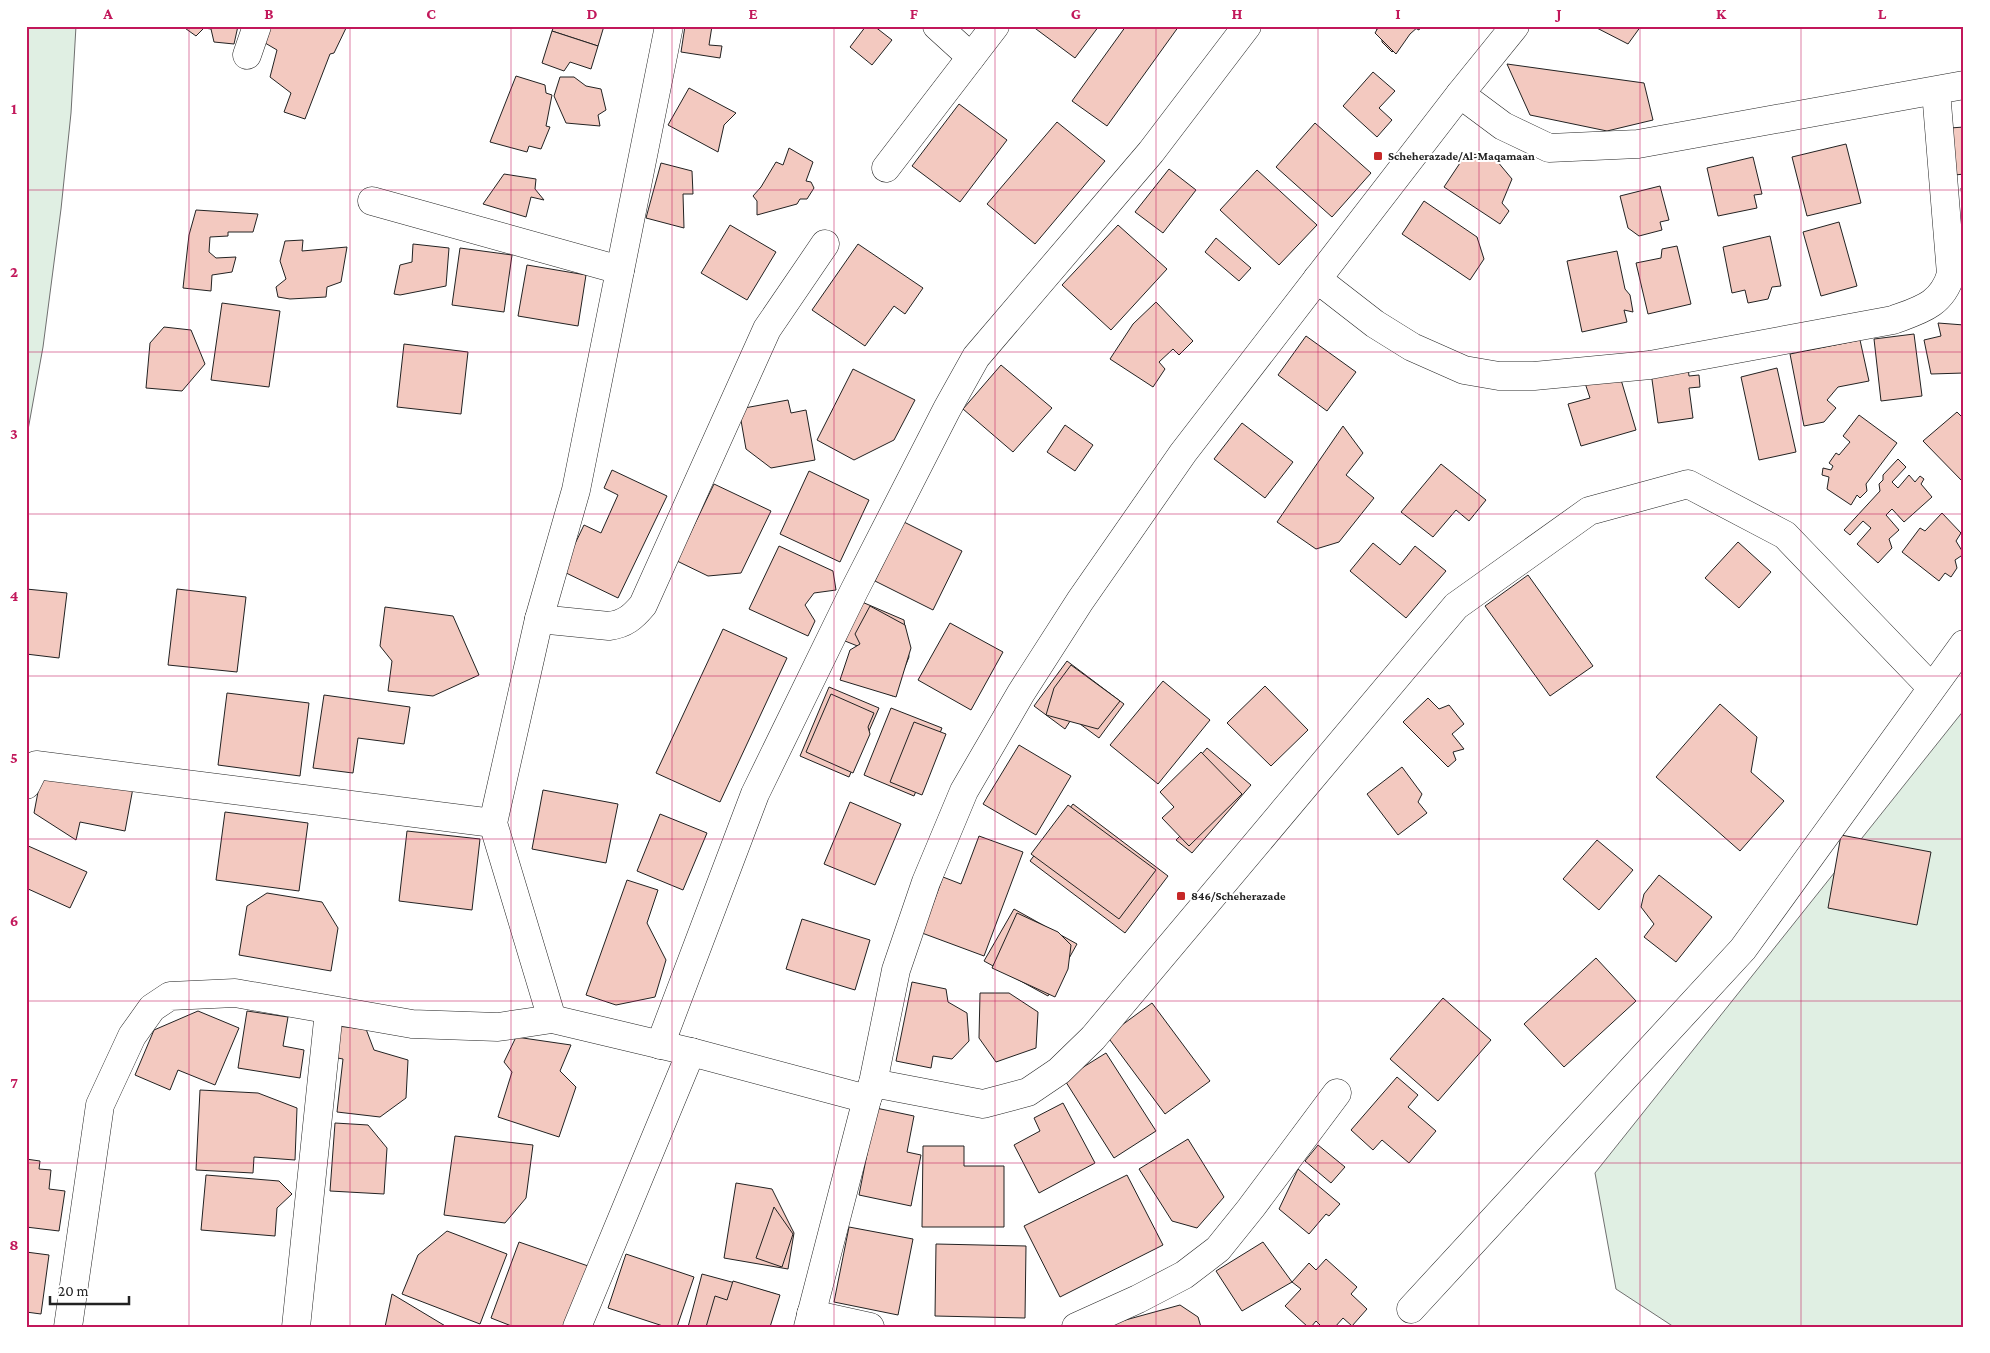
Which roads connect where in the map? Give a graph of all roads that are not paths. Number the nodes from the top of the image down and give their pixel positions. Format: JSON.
{"nodes":[{"id":1,"x":257,"y":26,"type":"edge"},
{"id":2,"x":669,"y":26,"type":"edge"},
{"id":3,"x":937,"y":26,"type":"edge"},
{"id":4,"x":995,"y":26,"type":"edge"},
{"id":5,"x":1247,"y":26,"type":"edge"},
{"id":6,"x":1514,"y":26,"type":"edge"},
{"id":7,"x":247,"y":55,"type":"dead end"},
{"id":8,"x":971,"y":57,"type":"junction"},
{"id":9,"x":1964,"y":86,"type":"edge"},
{"id":10,"x":1936,"y":90,"type":"junction"},
{"id":11,"x":1460,"y":94,"type":"junction"},
{"id":12,"x":886,"y":168,"type":"dead end"},
{"id":13,"x":372,"y":201,"type":"dead end"},
{"id":14,"x":825,"y":244,"type":"dead end"},
{"id":15,"x":620,"y":270,"type":"junction"},
{"id":16,"x":1317,"y":279,"type":"junction"},
{"id":17,"x":539,"y":619,"type":"junction"},
{"id":18,"x":1964,"y":644,"type":"edge"},
{"id":19,"x":1931,"y":686,"type":"junction"},
{"id":20,"x":26,"y":785,"type":"edge"},
{"id":21,"x":493,"y":823,"type":"junction"},
{"id":22,"x":329,"y":1011,"type":"junction"},
{"id":23,"x":552,"y":1020,"type":"junction"},
{"id":24,"x":660,"y":1045,"type":"junction"},
{"id":25,"x":691,"y":1052,"type":"junction"},
{"id":26,"x":870,"y":1091,"type":"junction"},
{"id":27,"x":1337,"y":1093,"type":"dead end"},
{"id":28,"x":1411,"y":1309,"type":"dead end"},
{"id":29,"x":810,"y":1320,"type":"edge"},
{"id":30,"x":68,"y":1327,"type":"edge"},
{"id":31,"x":296,"y":1327,"type":"edge"},
{"id":32,"x":577,"y":1327,"type":"edge"},
{"id":33,"x":870,"y":1327,"type":"edge"},
{"id":34,"x":1076,"y":1327,"type":"edge"}],
"edges":[{"from":1,"to":7,"type":"street"},
{"from":2,"to":15,"type":"street"},
{"from":3,"to":8,"type":"street"},
{"from":4,"to":8,"type":"street"},
{"from":5,"to":24,"type":"street"},
{"from":6,"to":11,"type":"street"},
{"from":8,"to":12,"type":"street"},
{"from":9,"to":10,"type":"street"},
{"from":10,"to":11,"type":"street"},
{"from":10,"to":16,"type":"street"},
{"from":11,"to":16,"type":"street"},
{"from":13,"to":15,"type":"street"},
{"from":14,"to":17,"type":"street"},
{"from":15,"to":17,"type":"street"},
{"from":16,"to":26,"type":"street"},
{"from":17,"to":21,"type":"street"},
{"from":18,"to":19,"type":"street"},
{"from":19,"to":26,"type":"street"},
{"from":19,"to":28,"type":"street"},
{"from":20,"to":21,"type":"street"},
{"from":21,"to":23,"type":"street"},
{"from":22,"to":23,"type":"street"},
{"from":22,"to":30,"type":"street"},
{"from":22,"to":31,"type":"street"},
{"from":23,"to":24,"type":"street"},
{"from":24,"to":25,"type":"street"},
{"from":25,"to":26,"type":"street"},
{"from":25,"to":32,"type":"street"},
{"from":26,"to":29,"type":"street"},
{"from":27,"to":34,"type":"street"},
{"from":29,"to":33,"type":"street"}]}
